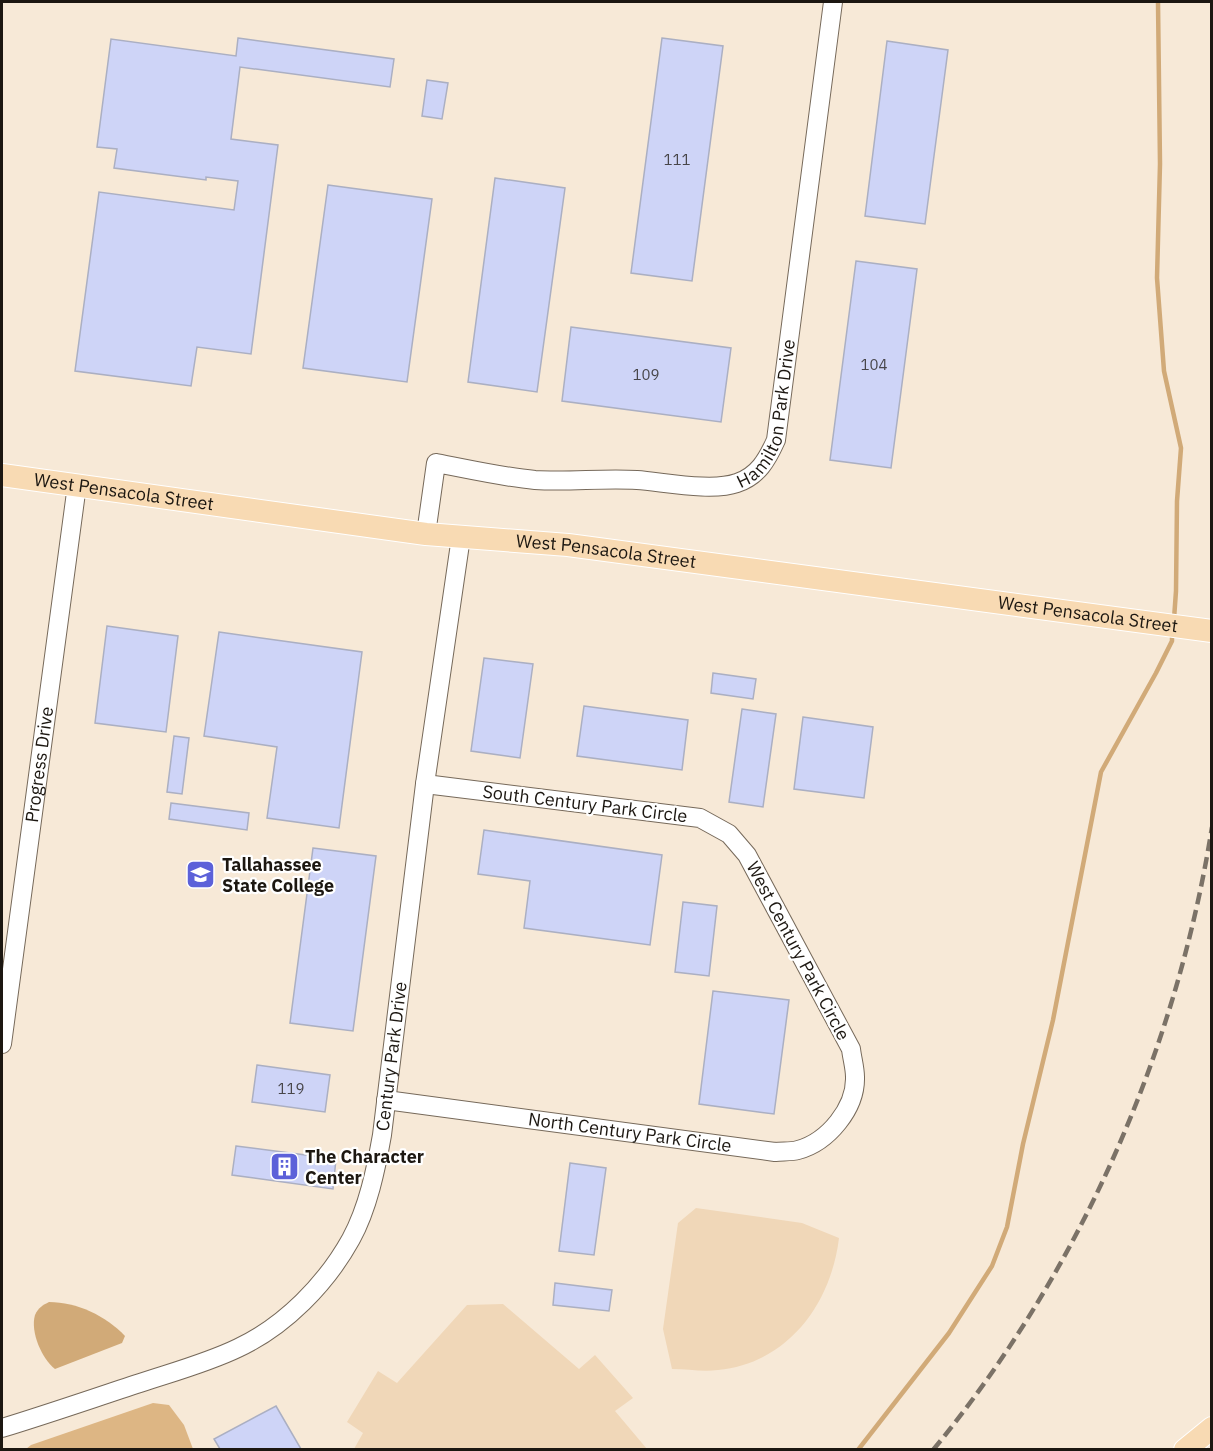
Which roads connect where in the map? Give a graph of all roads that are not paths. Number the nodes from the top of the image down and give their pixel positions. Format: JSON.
{"nodes":[{"id":1,"x":833,"y":2,"type":"edge"},
{"id":2,"x":2,"y":475,"type":"edge"},
{"id":3,"x":77,"y":485,"type":"junction"},
{"id":4,"x":426,"y":534,"type":"junction"},
{"id":5,"x":460,"y":537,"type":"junction"},
{"id":6,"x":1212,"y":632,"type":"edge"},
{"id":7,"x":425,"y":784,"type":"junction"},
{"id":8,"x":737,"y":843,"type":"joint"},
{"id":9,"x":2,"y":1044,"type":"edge"},
{"id":10,"x":852,"y":1097,"type":"joint"},
{"id":11,"x":386,"y":1100,"type":"junction"},
{"id":12,"x":2,"y":1428,"type":"edge"},
{"id":13,"x":1212,"y":1428,"type":"edge"},
{"id":14,"x":1185,"y":1449,"type":"edge"}],
"edges":[{"from":1,"to":4,"type":"street","name":"Hamilton Park Drive"},
{"from":2,"to":3,"type":"main road","name":"West Pensacola Street"},
{"from":3,"to":4,"type":"main road","name":"West Pensacola Street"},
{"from":3,"to":9,"type":"street","name":"Progress Drive"},
{"from":4,"to":5,"type":"main road","name":"West Pensacola Street"},
{"from":5,"to":6,"type":"main road","name":"West Pensacola Street"},
{"from":5,"to":7,"type":"street","name":"Century Park Drive"},
{"from":7,"to":8,"type":"street","name":"South Century Park Circle"},
{"from":7,"to":11,"type":"street","name":"Century Park Drive"},
{"from":8,"to":10,"type":"street","name":"West Century Park Circle"},
{"from":10,"to":11,"type":"street","name":"North Century Park Circle"},
{"from":11,"to":12,"type":"street","name":"Century Park Drive"},
{"from":13,"to":14,"type":"main road"}]}
